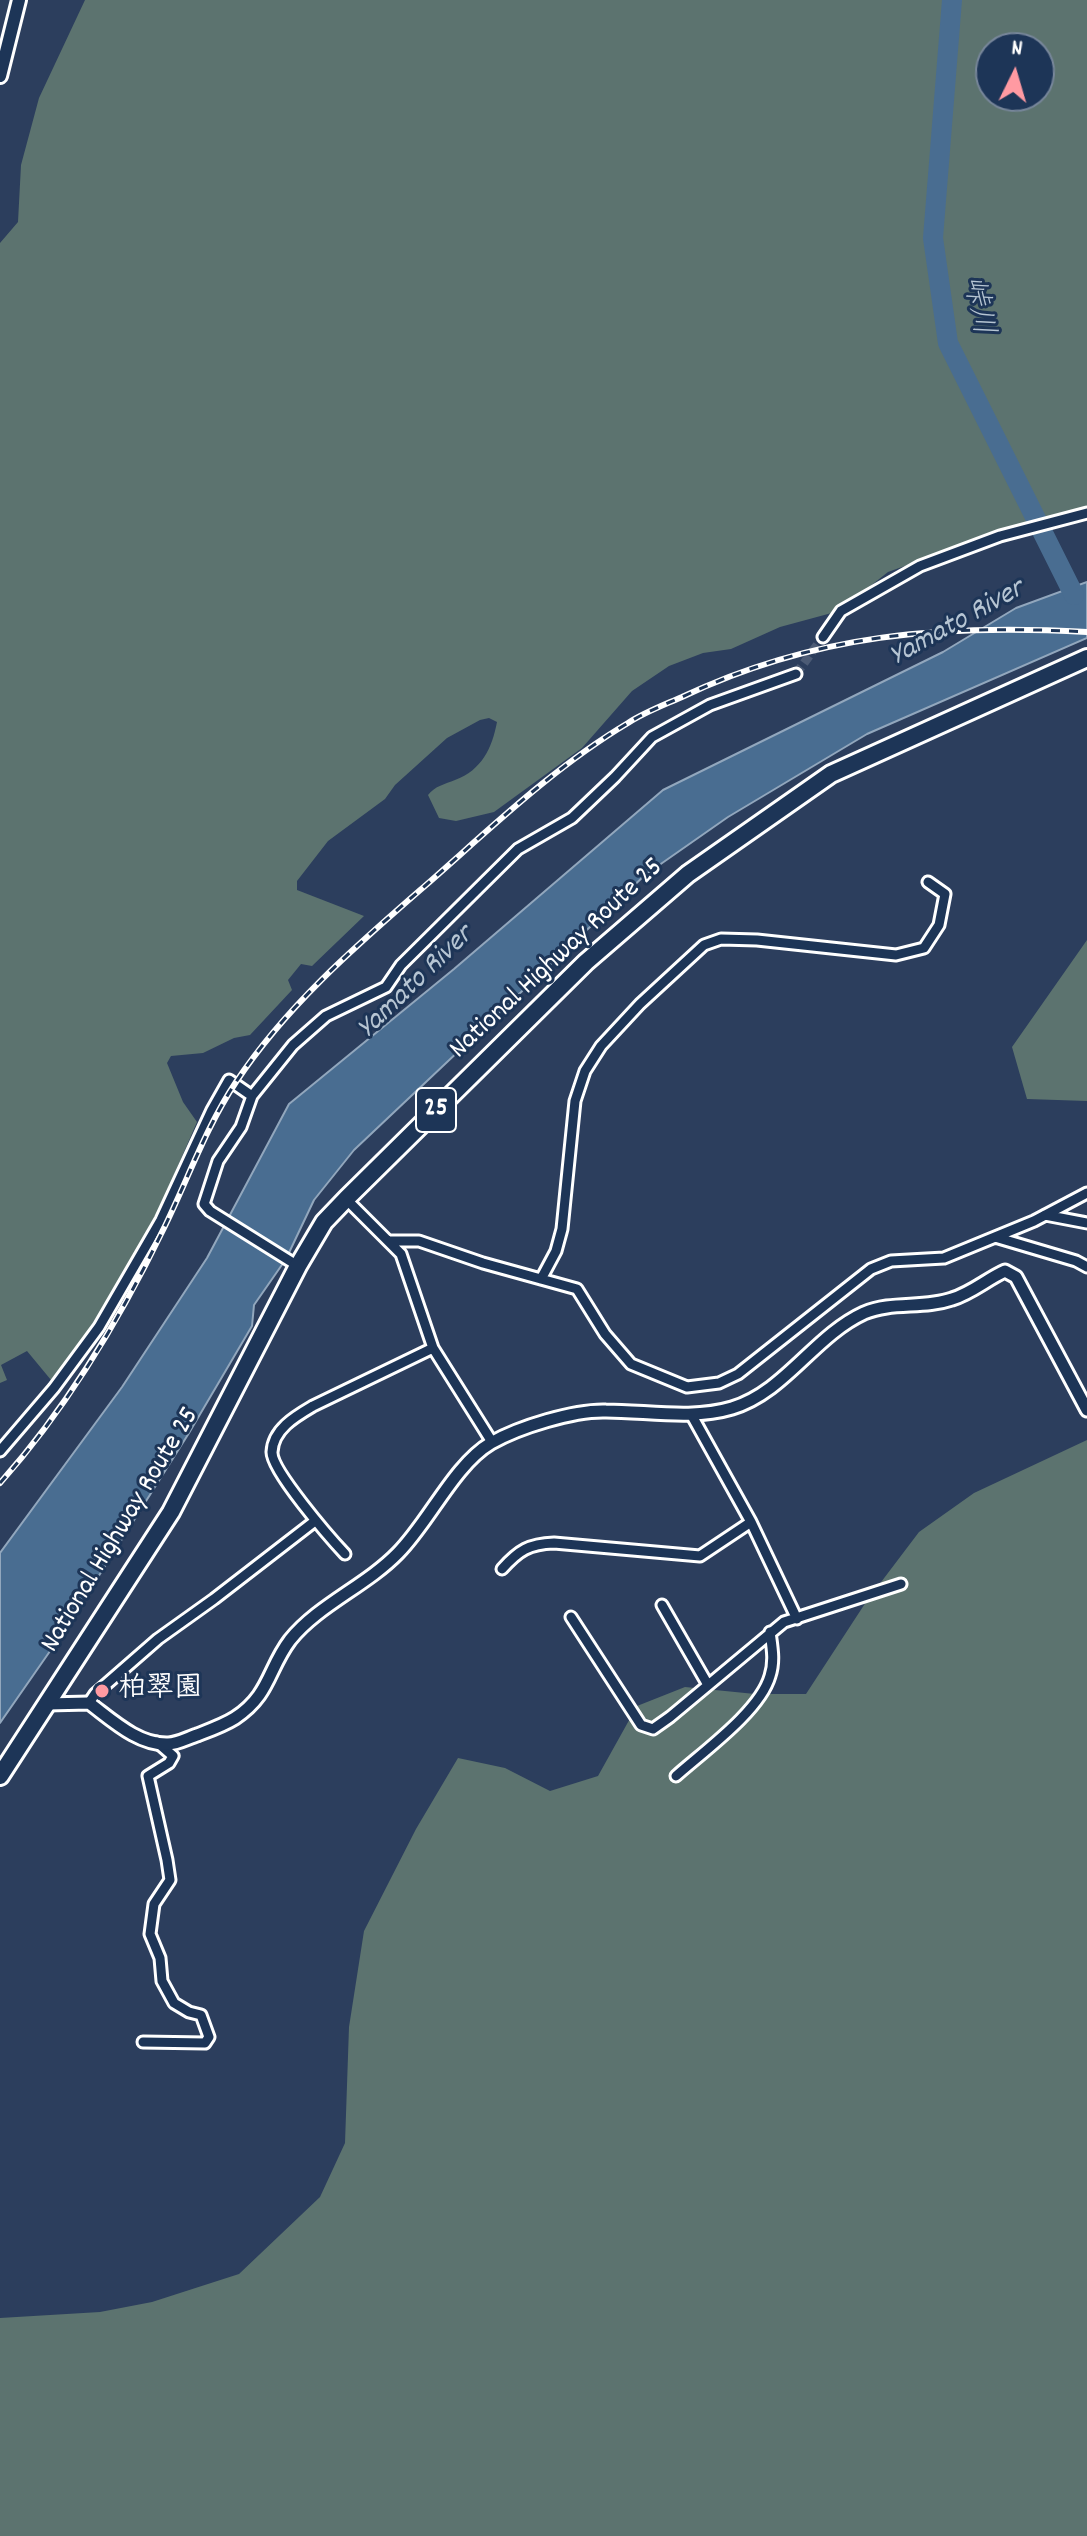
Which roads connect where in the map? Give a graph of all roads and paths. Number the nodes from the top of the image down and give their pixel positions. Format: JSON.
{"nodes":[{"id":1,"x":19,"y":0,"type":"edge"},
{"id":2,"x":0,"y":76,"type":"edge"},
{"id":3,"x":1087,"y":513,"type":"edge"},
{"id":4,"x":823,"y":637,"type":"tunnel mouth"},
{"id":5,"x":1087,"y":658,"type":"edge"},
{"id":6,"x":796,"y":674,"type":"tunnel mouth"},
{"id":7,"x":928,"y":882,"type":"dead end"},
{"id":8,"x":252,"y":1096,"type":"junction"},
{"id":9,"x":1087,"y":1193,"type":"edge"},
{"id":10,"x":346,"y":1199,"type":"junction"},
{"id":11,"x":1045,"y":1215,"type":"junction"},
{"id":12,"x":1087,"y":1223,"type":"edge"},
{"id":13,"x":995,"y":1237,"type":"junction"},
{"id":14,"x":390,"y":1241,"type":"junction"},
{"id":15,"x":298,"y":1266,"type":"junction"},
{"id":16,"x":1087,"y":1267,"type":"edge"},
{"id":17,"x":541,"y":1279,"type":"junction"},
{"id":18,"x":433,"y":1348,"type":"junction"},
{"id":19,"x":1087,"y":1410,"type":"edge"},
{"id":20,"x":691,"y":1414,"type":"junction"},
{"id":21,"x":492,"y":1442,"type":"junction"},
{"id":22,"x":0,"y":1451,"type":"edge"},
{"id":23,"x":315,"y":1521,"type":"junction"},
{"id":24,"x":751,"y":1522,"type":"junction"},
{"id":25,"x":345,"y":1554,"type":"dead end"},
{"id":26,"x":502,"y":1569,"type":"dead end"},
{"id":27,"x":901,"y":1584,"type":"dead end"},
{"id":28,"x":662,"y":1605,"type":"dead end"},
{"id":29,"x":571,"y":1617,"type":"dead end"},
{"id":30,"x":797,"y":1619,"type":"junction"},
{"id":31,"x":770,"y":1632,"type":"junction"},
{"id":32,"x":708,"y":1685,"type":"junction"},
{"id":33,"x":89,"y":1703,"type":"junction"},
{"id":34,"x":47,"y":1704,"type":"junction"},
{"id":35,"x":157,"y":1742,"type":"junction"},
{"id":36,"x":0,"y":1776,"type":"edge"},
{"id":37,"x":676,"y":1776,"type":"dead end"},
{"id":38,"x":143,"y":2042,"type":"dead end"}],
"edges":[{"from":1,"to":2,"type":"main road"},
{"from":3,"to":4,"type":"street"},
{"from":5,"to":10,"type":"highway","name":"National Highway Route 25","number":"25"},
{"from":6,"to":8,"type":"street"},
{"from":7,"to":17,"type":"street"},
{"from":8,"to":15,"type":"street"},
{"from":8,"to":22,"type":"street"},
{"from":9,"to":11,"type":"street"},
{"from":10,"to":14,"type":"street"},
{"from":10,"to":15,"type":"highway","name":"National Highway Route 25","number":"25"},
{"from":11,"to":12,"type":"street"},
{"from":11,"to":13,"type":"street"},
{"from":13,"to":16,"type":"street"},
{"from":13,"to":17,"type":"street"},
{"from":14,"to":17,"type":"street"},
{"from":14,"to":18,"type":"street"},
{"from":15,"to":34,"type":"highway","name":"National Highway Route 25","number":"25"},
{"from":18,"to":21,"type":"street"},
{"from":18,"to":23,"type":"street"},
{"from":19,"to":20,"type":"street"},
{"from":20,"to":21,"type":"street"},
{"from":20,"to":24,"type":"street"},
{"from":21,"to":35,"type":"street"},
{"from":23,"to":25,"type":"street"},
{"from":23,"to":33,"type":"street"},
{"from":24,"to":26,"type":"street"},
{"from":24,"to":30,"type":"street"},
{"from":27,"to":30,"type":"street"},
{"from":28,"to":32,"type":"street"},
{"from":29,"to":32,"type":"street"},
{"from":30,"to":31,"type":"street"},
{"from":31,"to":32,"type":"street"},
{"from":31,"to":37,"type":"street"},
{"from":33,"to":34,"type":"street"},
{"from":33,"to":35,"type":"street"},
{"from":34,"to":36,"type":"highway","name":"National Highway Route 25","number":"25"},
{"from":35,"to":38,"type":"street"}]}
